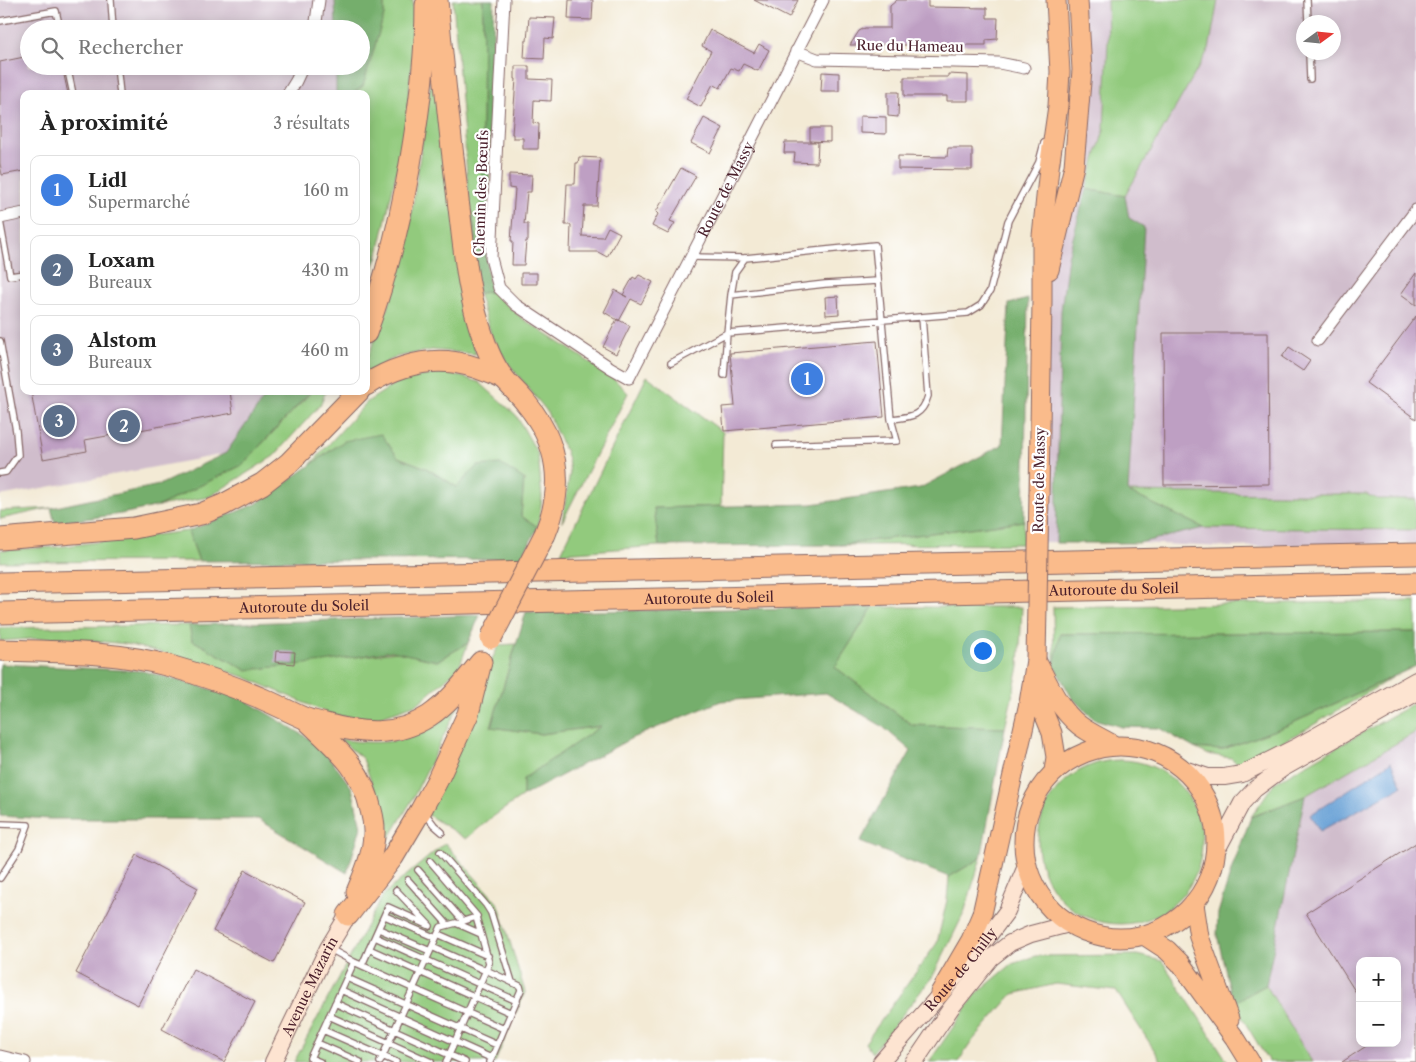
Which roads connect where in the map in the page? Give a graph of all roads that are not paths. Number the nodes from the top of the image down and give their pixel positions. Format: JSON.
{"nodes":[{"id":1,"x":111,"y":0,"type":"edge"},
{"id":2,"x":319,"y":0,"type":"edge"},
{"id":3,"x":426,"y":0,"type":"edge"},
{"id":4,"x":437,"y":0,"type":"edge"},
{"id":5,"x":504,"y":0,"type":"edge"},
{"id":6,"x":823,"y":0,"type":"edge"},
{"id":7,"x":1056,"y":0,"type":"edge"},
{"id":8,"x":1078,"y":0,"type":"edge"},
{"id":9,"x":1307,"y":0,"type":"edge"},
{"id":10,"x":1308,"y":15,"type":"edge"},
{"id":11,"x":58,"y":20,"type":"edge"},
{"id":12,"x":112,"y":20,"type":"edge"},
{"id":13,"x":316,"y":20,"type":"edge"},
{"id":14,"x":1085,"y":20,"type":"dead end"},
{"id":15,"x":0,"y":21,"type":"edge"},
{"id":16,"x":796,"y":51,"type":"junction"},
{"id":17,"x":1309,"y":60,"type":"edge"},
{"id":18,"x":1024,"y":68,"type":"dead end"},
{"id":19,"x":1082,"y":70,"type":"junction"},
{"id":20,"x":69,"y":75,"type":"edge"},
{"id":21,"x":118,"y":75,"type":"edge"},
{"id":22,"x":299,"y":75,"type":"edge"},
{"id":23,"x":1310,"y":79,"type":"dead end"},
{"id":24,"x":72,"y":90,"type":"edge"},
{"id":25,"x":120,"y":90,"type":"edge"},
{"id":26,"x":290,"y":90,"type":"edge"},
{"id":27,"x":1058,"y":106,"type":"junction"},
{"id":28,"x":1416,"y":210,"type":"edge"},
{"id":29,"x":20,"y":214,"type":"edge"},
{"id":30,"x":0,"y":219,"type":"edge"},
{"id":31,"x":691,"y":257,"type":"junction"},
{"id":32,"x":745,"y":258,"type":"junction"},
{"id":33,"x":20,"y":275,"type":"edge"},
{"id":34,"x":878,"y":281,"type":"junction"},
{"id":35,"x":730,"y":295,"type":"junction"},
{"id":36,"x":1042,"y":301,"type":"junction"},
{"id":37,"x":922,"y":317,"type":"junction"},
{"id":38,"x":370,"y":320,"type":"edge"},
{"id":39,"x":882,"y":320,"type":"junction"},
{"id":40,"x":727,"y":333,"type":"junction"},
{"id":41,"x":1318,"y":340,"type":"dead end"},
{"id":42,"x":0,"y":341,"type":"edge"},
{"id":43,"x":671,"y":363,"type":"dead end"},
{"id":44,"x":724,"y":375,"type":"dead end"},
{"id":45,"x":629,"y":378,"type":"joint"},
{"id":46,"x":504,"y":379,"type":"junction"},
{"id":47,"x":370,"y":383,"type":"edge"},
{"id":48,"x":339,"y":395,"type":"edge"},
{"id":49,"x":355,"y":395,"type":"edge"},
{"id":50,"x":891,"y":420,"type":"junction"},
{"id":51,"x":311,"y":440,"type":"junction"},
{"id":52,"x":776,"y":445,"type":"dead end"},
{"id":53,"x":0,"y":473,"type":"edge"},
{"id":54,"x":0,"y":539,"type":"edge"},
{"id":55,"x":1416,"y":554,"type":"edge"},
{"id":56,"x":0,"y":583,"type":"edge"},
{"id":57,"x":1416,"y":583,"type":"edge"},
{"id":58,"x":0,"y":613,"type":"edge"},
{"id":59,"x":0,"y":650,"type":"edge"},
{"id":60,"x":1036,"y":660,"type":"junction"},
{"id":61,"x":481,"y":662,"type":"junction"},
{"id":62,"x":1416,"y":680,"type":"edge"},
{"id":63,"x":1416,"y":693,"type":"edge"},
{"id":64,"x":306,"y":719,"type":"junction"},
{"id":65,"x":1113,"y":745,"type":"junction"},
{"id":66,"x":1184,"y":769,"type":"junction"},
{"id":67,"x":1054,"y":771,"type":"junction"},
{"id":68,"x":422,"y":810,"type":"junction"},
{"id":69,"x":0,"y":824,"type":"edge"},
{"id":70,"x":442,"y":832,"type":"dead end"},
{"id":71,"x":440,"y":852,"type":"dead end"},
{"id":72,"x":1216,"y":852,"type":"junction"},
{"id":73,"x":430,"y":861,"type":"dead end"},
{"id":74,"x":1026,"y":866,"type":"junction"},
{"id":75,"x":418,"y":870,"type":"dead end"},
{"id":76,"x":0,"y":878,"type":"edge"},
{"id":77,"x":408,"y":880,"type":"dead end"},
{"id":78,"x":396,"y":890,"type":"dead end"},
{"id":79,"x":1194,"y":904,"type":"junction"},
{"id":80,"x":488,"y":908,"type":"junction"},
{"id":81,"x":348,"y":915,"type":"junction"},
{"id":82,"x":384,"y":916,"type":"junction"},
{"id":83,"x":477,"y":917,"type":"junction"},
{"id":84,"x":460,"y":922,"type":"junction"},
{"id":85,"x":1069,"y":924,"type":"junction"},
{"id":86,"x":448,"y":925,"type":"junction"},
{"id":87,"x":430,"y":926,"type":"junction"},
{"id":88,"x":379,"y":929,"type":"junction"},
{"id":89,"x":438,"y":934,"type":"junction"},
{"id":90,"x":481,"y":934,"type":"junction"},
{"id":91,"x":1144,"y":936,"type":"junction"},
{"id":92,"x":375,"y":937,"type":"junction"},
{"id":93,"x":328,"y":948,"type":"junction"},
{"id":94,"x":369,"y":949,"type":"junction"},
{"id":95,"x":431,"y":949,"type":"junction"},
{"id":96,"x":488,"y":956,"type":"junction"},
{"id":97,"x":426,"y":960,"type":"junction"},
{"id":98,"x":354,"y":962,"type":"junction"},
{"id":99,"x":362,"y":965,"type":"junction"},
{"id":100,"x":486,"y":970,"type":"junction"},
{"id":101,"x":421,"y":972,"type":"junction"},
{"id":102,"x":347,"y":978,"type":"junction"},
{"id":103,"x":512,"y":982,"type":"junction"},
{"id":104,"x":480,"y":984,"type":"junction"},
{"id":105,"x":413,"y":988,"type":"junction"},
{"id":106,"x":341,"y":990,"type":"junction"},
{"id":107,"x":940,"y":993,"type":"junction"},
{"id":108,"x":474,"y":997,"type":"junction"},
{"id":109,"x":517,"y":1000,"type":"junction"},
{"id":110,"x":335,"y":1004,"type":"junction"},
{"id":111,"x":406,"y":1004,"type":"junction"},
{"id":112,"x":468,"y":1012,"type":"junction"},
{"id":113,"x":511,"y":1013,"type":"junction"},
{"id":114,"x":329,"y":1016,"type":"junction"},
{"id":115,"x":400,"y":1017,"type":"junction"},
{"id":116,"x":460,"y":1029,"type":"junction"},
{"id":117,"x":504,"y":1029,"type":"junction"},
{"id":118,"x":323,"y":1030,"type":"junction"},
{"id":119,"x":395,"y":1030,"type":"junction"},
{"id":120,"x":1237,"y":1041,"type":"junction"},
{"id":121,"x":455,"y":1042,"type":"junction"},
{"id":122,"x":317,"y":1043,"type":"junction"},
{"id":123,"x":389,"y":1043,"type":"junction"},
{"id":124,"x":497,"y":1045,"type":"junction"},
{"id":125,"x":449,"y":1055,"type":"junction"},
{"id":126,"x":0,"y":1056,"type":"edge"},
{"id":127,"x":382,"y":1059,"type":"edge"},
{"id":128,"x":309,"y":1060,"type":"edge"},
{"id":129,"x":490,"y":1060,"type":"edge"},
{"id":130,"x":272,"y":1061,"type":"edge"},
{"id":131,"x":25,"y":1062,"type":"edge"},
{"id":132,"x":320,"y":1062,"type":"edge"},
{"id":133,"x":360,"y":1062,"type":"edge"},
{"id":134,"x":396,"y":1062,"type":"edge"},
{"id":135,"x":431,"y":1062,"type":"edge"},
{"id":136,"x":446,"y":1062,"type":"edge"},
{"id":137,"x":465,"y":1062,"type":"edge"},
{"id":138,"x":881,"y":1062,"type":"edge"},
{"id":139,"x":913,"y":1062,"type":"edge"},
{"id":140,"x":1250,"y":1062,"type":"edge"}],
"edges":[{"from":1,"to":12,"type":"lane"},
{"from":2,"to":13,"type":"street"},
{"from":3,"to":38,"type":"highway"},
{"from":4,"to":46,"type":"highway"},
{"from":5,"to":45,"type":"street","name":"Chemin des Bœufs"},
{"from":6,"to":16,"type":"street","name":"Route de Massy"},
{"from":7,"to":27,"type":"main road","name":"Route de Massy"},
{"from":8,"to":19,"type":"main road","name":"Route de Massy"},
{"from":9,"to":10,"type":"lane"},
{"from":11,"to":15,"type":"lane"},
{"from":14,"to":19,"type":"lane"},
{"from":16,"to":18,"type":"street","name":"Rue du Hameau"},
{"from":16,"to":31,"type":"street","name":"Route de Massy"},
{"from":17,"to":23,"type":"lane"},
{"from":19,"to":36,"type":"main road","name":"Route de Massy"},
{"from":20,"to":24,"type":"lane"},
{"from":21,"to":25,"type":"lane"},
{"from":22,"to":26,"type":"street"},
{"from":27,"to":36,"type":"main road","name":"Route de Massy"},
{"from":27,"to":37,"type":"lane"},
{"from":28,"to":41,"type":"street"},
{"from":29,"to":30,"type":"street"},
{"from":30,"to":33,"type":"lane"},
{"from":31,"to":32,"type":"lane"},
{"from":31,"to":45,"type":"street","name":"Route de Massy"},
{"from":32,"to":34,"type":"lane"},
{"from":32,"to":35,"type":"lane"},
{"from":34,"to":35,"type":"lane"},
{"from":34,"to":39,"type":"lane"},
{"from":35,"to":40,"type":"lane"},
{"from":36,"to":60,"type":"main road","name":"Route de Massy","bridge":true},
{"from":37,"to":39,"type":"lane"},
{"from":37,"to":50,"type":"lane"},
{"from":39,"to":40,"type":"lane"},
{"from":39,"to":50,"type":"lane"},
{"from":40,"to":43,"type":"lane"},
{"from":40,"to":44,"type":"lane"},
{"from":42,"to":53,"type":"lane"},
{"from":46,"to":47,"type":"highway"},
{"from":46,"to":61,"type":"highway","bridge":true},
{"from":48,"to":51,"type":"highway"},
{"from":49,"to":51,"type":"highway"},
{"from":50,"to":52,"type":"lane"},
{"from":51,"to":54,"type":"highway"},
{"from":55,"to":56,"type":"highway","name":"Autoroute du Soleil"},
{"from":57,"to":58,"type":"highway","name":"Autoroute du Soleil"},
{"from":59,"to":64,"type":"highway"},
{"from":60,"to":65,"type":"main road","name":"Route de Massy"},
{"from":60,"to":67,"type":"main road","name":"Route de Massy"},
{"from":60,"to":107,"type":"main road"},
{"from":61,"to":64,"type":"highway"},
{"from":61,"to":68,"type":"highway"},
{"from":62,"to":66,"type":"main road"},
{"from":63,"to":72,"type":"main road"},
{"from":64,"to":81,"type":"highway"},
{"from":65,"to":66,"type":"main road"},
{"from":65,"to":67,"type":"main road"},
{"from":66,"to":72,"type":"main road"},
{"from":67,"to":74,"type":"main road"},
{"from":68,"to":70,"type":"lane"},
{"from":68,"to":81,"type":"highway"},
{"from":69,"to":76,"type":"lane"},
{"from":71,"to":80,"type":"lane"},
{"from":72,"to":79,"type":"main road"},
{"from":73,"to":83,"type":"lane"},
{"from":74,"to":85,"type":"main road"},
{"from":74,"to":107,"type":"main road","name":"Route de Chilly"},
{"from":75,"to":84,"type":"lane"},
{"from":77,"to":86,"type":"lane"},
{"from":78,"to":87,"type":"lane"},
{"from":79,"to":91,"type":"main road"},
{"from":79,"to":120,"type":"main road"},
{"from":80,"to":83,"type":"lane"},
{"from":80,"to":103,"type":"lane"},
{"from":81,"to":93,"type":"main road","name":"Avenue Mazarin"},
{"from":82,"to":87,"type":"lane"},
{"from":82,"to":88,"type":"lane"},
{"from":82,"to":89,"type":"lane"},
{"from":83,"to":84,"type":"lane"},
{"from":83,"to":90,"type":"lane"},
{"from":84,"to":86,"type":"lane"},
{"from":84,"to":90,"type":"lane"},
{"from":85,"to":91,"type":"main road"},
{"from":85,"to":139,"type":"main road","name":"Route de Chilly"},
{"from":86,"to":89,"type":"lane"},
{"from":87,"to":89,"type":"lane"},
{"from":88,"to":92,"type":"lane"},
{"from":88,"to":95,"type":"lane"},
{"from":89,"to":95,"type":"lane"},
{"from":89,"to":96,"type":"lane"},
{"from":90,"to":96,"type":"lane"},
{"from":91,"to":120,"type":"main road"},
{"from":92,"to":94,"type":"lane"},
{"from":92,"to":97,"type":"lane"},
{"from":93,"to":98,"type":"lane"},
{"from":93,"to":130,"type":"main road","name":"Avenue Mazarin"},
{"from":94,"to":99,"type":"lane"},
{"from":94,"to":101,"type":"lane"},
{"from":95,"to":97,"type":"lane"},
{"from":95,"to":100,"type":"lane"},
{"from":96,"to":100,"type":"lane"},
{"from":97,"to":101,"type":"lane"},
{"from":97,"to":104,"type":"lane"},
{"from":98,"to":99,"type":"lane"},
{"from":98,"to":102,"type":"lane"},
{"from":99,"to":105,"type":"lane"},
{"from":100,"to":103,"type":"lane"},
{"from":100,"to":104,"type":"lane"},
{"from":101,"to":105,"type":"lane"},
{"from":101,"to":108,"type":"lane"},
{"from":102,"to":106,"type":"lane"},
{"from":102,"to":111,"type":"lane"},
{"from":103,"to":109,"type":"lane"},
{"from":104,"to":108,"type":"lane"},
{"from":104,"to":109,"type":"lane"},
{"from":105,"to":111,"type":"lane"},
{"from":105,"to":112,"type":"lane"},
{"from":106,"to":110,"type":"lane"},
{"from":106,"to":115,"type":"lane"},
{"from":107,"to":138,"type":"main road","name":"Route de Chilly"},
{"from":108,"to":112,"type":"lane"},
{"from":108,"to":113,"type":"lane"},
{"from":109,"to":113,"type":"lane"},
{"from":110,"to":114,"type":"lane"},
{"from":110,"to":119,"type":"lane"},
{"from":111,"to":115,"type":"lane"},
{"from":111,"to":116,"type":"lane"},
{"from":112,"to":116,"type":"lane"},
{"from":112,"to":117,"type":"lane"},
{"from":113,"to":117,"type":"lane"},
{"from":114,"to":118,"type":"lane"},
{"from":114,"to":123,"type":"lane"},
{"from":115,"to":119,"type":"lane"},
{"from":115,"to":121,"type":"lane"},
{"from":116,"to":121,"type":"lane"},
{"from":116,"to":124,"type":"lane"},
{"from":117,"to":124,"type":"lane"},
{"from":118,"to":122,"type":"lane"},
{"from":118,"to":127,"type":"lane"},
{"from":119,"to":123,"type":"lane"},
{"from":119,"to":125,"type":"lane"},
{"from":120,"to":140,"type":"main road"},
{"from":121,"to":125,"type":"lane"},
{"from":121,"to":129,"type":"lane"},
{"from":122,"to":128,"type":"lane"},
{"from":122,"to":133,"type":"lane"},
{"from":123,"to":127,"type":"lane"},
{"from":123,"to":135,"type":"lane"},
{"from":124,"to":129,"type":"lane"},
{"from":125,"to":136,"type":"lane"},
{"from":125,"to":137,"type":"lane"},
{"from":126,"to":131,"type":"street"},
{"from":127,"to":134,"type":"lane"},
{"from":128,"to":132,"type":"lane"}]}
